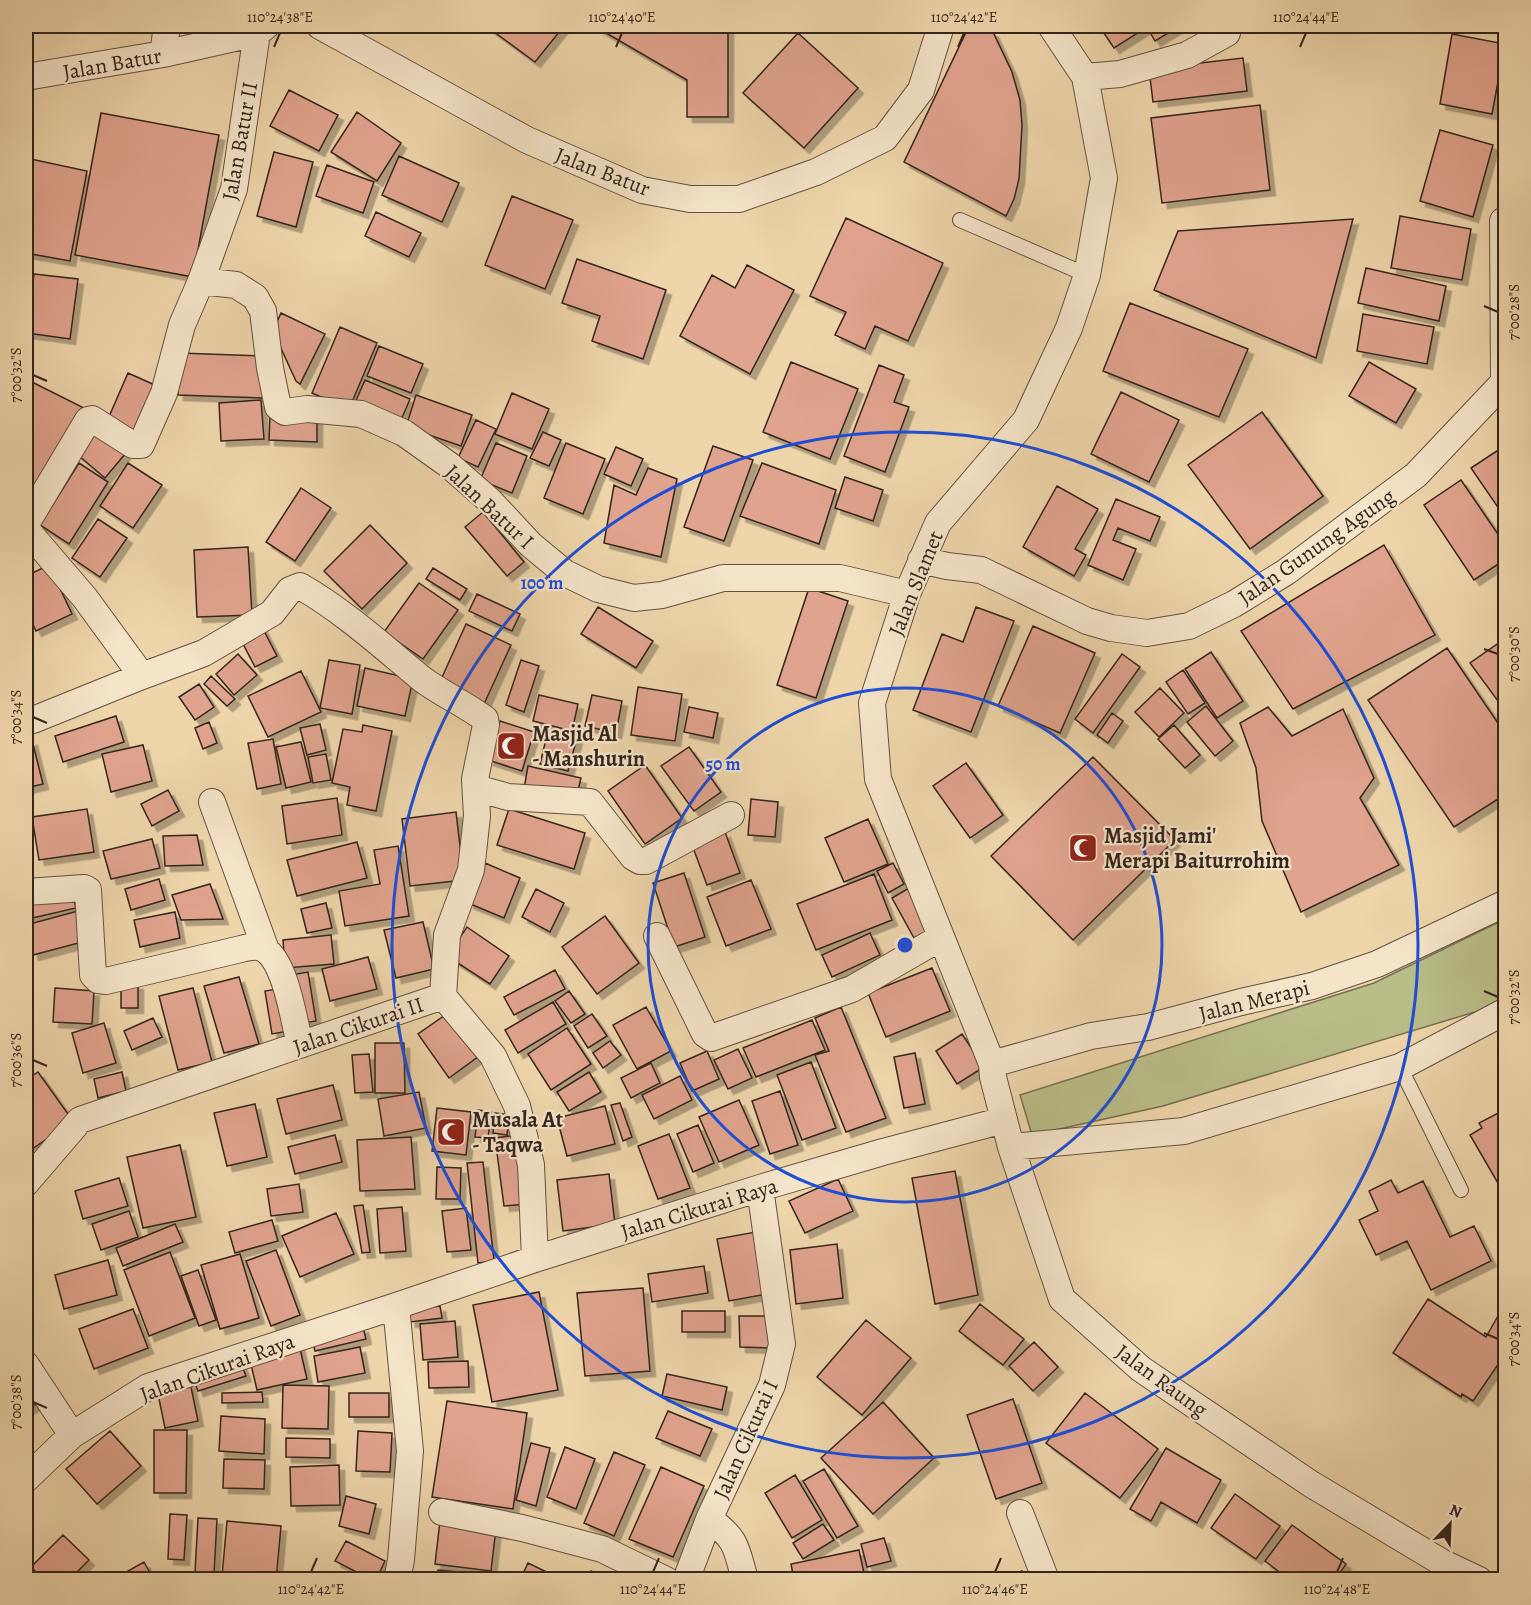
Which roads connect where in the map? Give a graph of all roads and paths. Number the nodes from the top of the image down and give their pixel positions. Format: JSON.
{"nodes":[{"id":1,"x":167,"y":26,"type":"edge"},
{"id":2,"x":320,"y":26,"type":"edge"},
{"id":3,"x":941,"y":26,"type":"edge"},
{"id":4,"x":1051,"y":26,"type":"edge"},
{"id":5,"x":1228,"y":26,"type":"edge"},
{"id":6,"x":261,"y":29,"type":"edge"},
{"id":7,"x":163,"y":54,"type":"junction"},
{"id":8,"x":26,"y":77,"type":"edge"},
{"id":9,"x":1085,"y":77,"type":"junction"},
{"id":10,"x":960,"y":220,"type":"dead end"},
{"id":11,"x":1503,"y":221,"type":"dead end"},
{"id":12,"x":1087,"y":275,"type":"junction"},
{"id":13,"x":201,"y":281,"type":"junction"},
{"id":14,"x":1505,"y":381,"type":"edge"},
{"id":15,"x":26,"y":524,"type":"edge"},
{"id":16,"x":26,"y":529,"type":"edge"},
{"id":17,"x":921,"y":560,"type":"junction"},
{"id":18,"x":907,"y":594,"type":"junction"},
{"id":19,"x":142,"y":676,"type":"junction"},
{"id":20,"x":33,"y":720,"type":"dead end"},
{"id":21,"x":476,"y":788,"type":"junction"},
{"id":22,"x":212,"y":802,"type":"dead end"},
{"id":23,"x":732,"y":815,"type":"dead end"},
{"id":24,"x":26,"y":892,"type":"edge"},
{"id":25,"x":1506,"y":903,"type":"edge"},
{"id":26,"x":657,"y":936,"type":"dead end"},
{"id":27,"x":940,"y":938,"type":"junction"},
{"id":28,"x":266,"y":950,"type":"junction"},
{"id":29,"x":443,"y":996,"type":"junction"},
{"id":30,"x":1506,"y":1011,"type":"edge"},
{"id":31,"x":300,"y":1045,"type":"junction"},
{"id":32,"x":992,"y":1064,"type":"junction"},
{"id":33,"x":1400,"y":1067,"type":"junction"},
{"id":34,"x":1004,"y":1120,"type":"junction"},
{"id":35,"x":1011,"y":1147,"type":"junction"},
{"id":36,"x":26,"y":1183,"type":"edge"},
{"id":37,"x":760,"y":1188,"type":"junction"},
{"id":38,"x":1461,"y":1190,"type":"dead end"},
{"id":39,"x":535,"y":1259,"type":"junction"},
{"id":40,"x":396,"y":1306,"type":"junction"},
{"id":41,"x":26,"y":1365,"type":"edge"},
{"id":42,"x":72,"y":1435,"type":"junction"},
{"id":43,"x":26,"y":1479,"type":"edge"},
{"id":44,"x":442,"y":1512,"type":"dead end"},
{"id":45,"x":1020,"y":1513,"type":"dead end"},
{"id":46,"x":709,"y":1519,"type":"junction"},
{"id":47,"x":397,"y":1580,"type":"edge"},
{"id":48,"x":666,"y":1580,"type":"edge"},
{"id":49,"x":686,"y":1580,"type":"edge"},
{"id":50,"x":745,"y":1580,"type":"edge"},
{"id":51,"x":1046,"y":1580,"type":"edge"},
{"id":52,"x":1479,"y":1580,"type":"edge"}],
"edges":[{"from":1,"to":7,"type":"street"},
{"from":2,"to":3,"type":"street","name":"Jalan Batur"},
{"from":4,"to":9,"type":"street","name":"Jalan Slamet"},
{"from":5,"to":9,"type":"street"},
{"from":6,"to":7,"type":"street","name":"Jalan Batur"},
{"from":6,"to":13,"type":"street","name":"Jalan Batur II"},
{"from":7,"to":8,"type":"street","name":"Jalan Batur"},
{"from":9,"to":12,"type":"street","name":"Jalan Slamet"},
{"from":10,"to":12,"type":"lane"},
{"from":11,"to":14,"type":"street"},
{"from":12,"to":17,"type":"street","name":"Jalan Slamet"},
{"from":13,"to":15,"type":"street","name":"Jalan Batur II"},
{"from":13,"to":18,"type":"street","name":"Jalan Batur I"},
{"from":14,"to":17,"type":"street","name":"Jalan Gunung Agung"},
{"from":16,"to":19,"type":"street"},
{"from":17,"to":18,"type":"street","name":"Jalan Slamet"},
{"from":18,"to":27,"type":"street","name":"Jalan Slamet"},
{"from":19,"to":20,"type":"street"},
{"from":19,"to":21,"type":"street"},
{"from":21,"to":23,"type":"street"},
{"from":21,"to":29,"type":"street"},
{"from":22,"to":28,"type":"street"},
{"from":24,"to":28,"type":"street"},
{"from":25,"to":32,"type":"street","name":"Jalan Merapi"},
{"from":26,"to":27,"type":"street"},
{"from":27,"to":32,"type":"street","name":"Jalan Slamet"},
{"from":28,"to":31,"type":"street"},
{"from":29,"to":31,"type":"street","name":"Jalan Cikurai II"},
{"from":29,"to":39,"type":"street","name":"Jalan Cikurai II"},
{"from":30,"to":33,"type":"street"},
{"from":31,"to":36,"type":"street","name":"Jalan Cikurai II"},
{"from":32,"to":34,"type":"street","name":"Jalan Raung"},
{"from":33,"to":35,"type":"street"},
{"from":33,"to":38,"type":"lane"},
{"from":34,"to":35,"type":"street","name":"Jalan Raung"},
{"from":34,"to":37,"type":"street","name":"Jalan Cikurai Raya"},
{"from":35,"to":52,"type":"street","name":"Jalan Raung"},
{"from":37,"to":39,"type":"street","name":"Jalan Cikurai Raya"},
{"from":37,"to":46,"type":"street","name":"Jalan Cikurai I"},
{"from":39,"to":40,"type":"street","name":"Jalan Cikurai Raya"},
{"from":40,"to":42,"type":"street","name":"Jalan Cikurai Raya"},
{"from":40,"to":47,"type":"street"},
{"from":41,"to":42,"type":"street"},
{"from":42,"to":43,"type":"street","name":"Jalan Cikurai Raya"},
{"from":44,"to":48,"type":"street"},
{"from":45,"to":51,"type":"street"},
{"from":46,"to":49,"type":"street","name":"Jalan Cikurai I"},
{"from":46,"to":50,"type":"street"}]}
